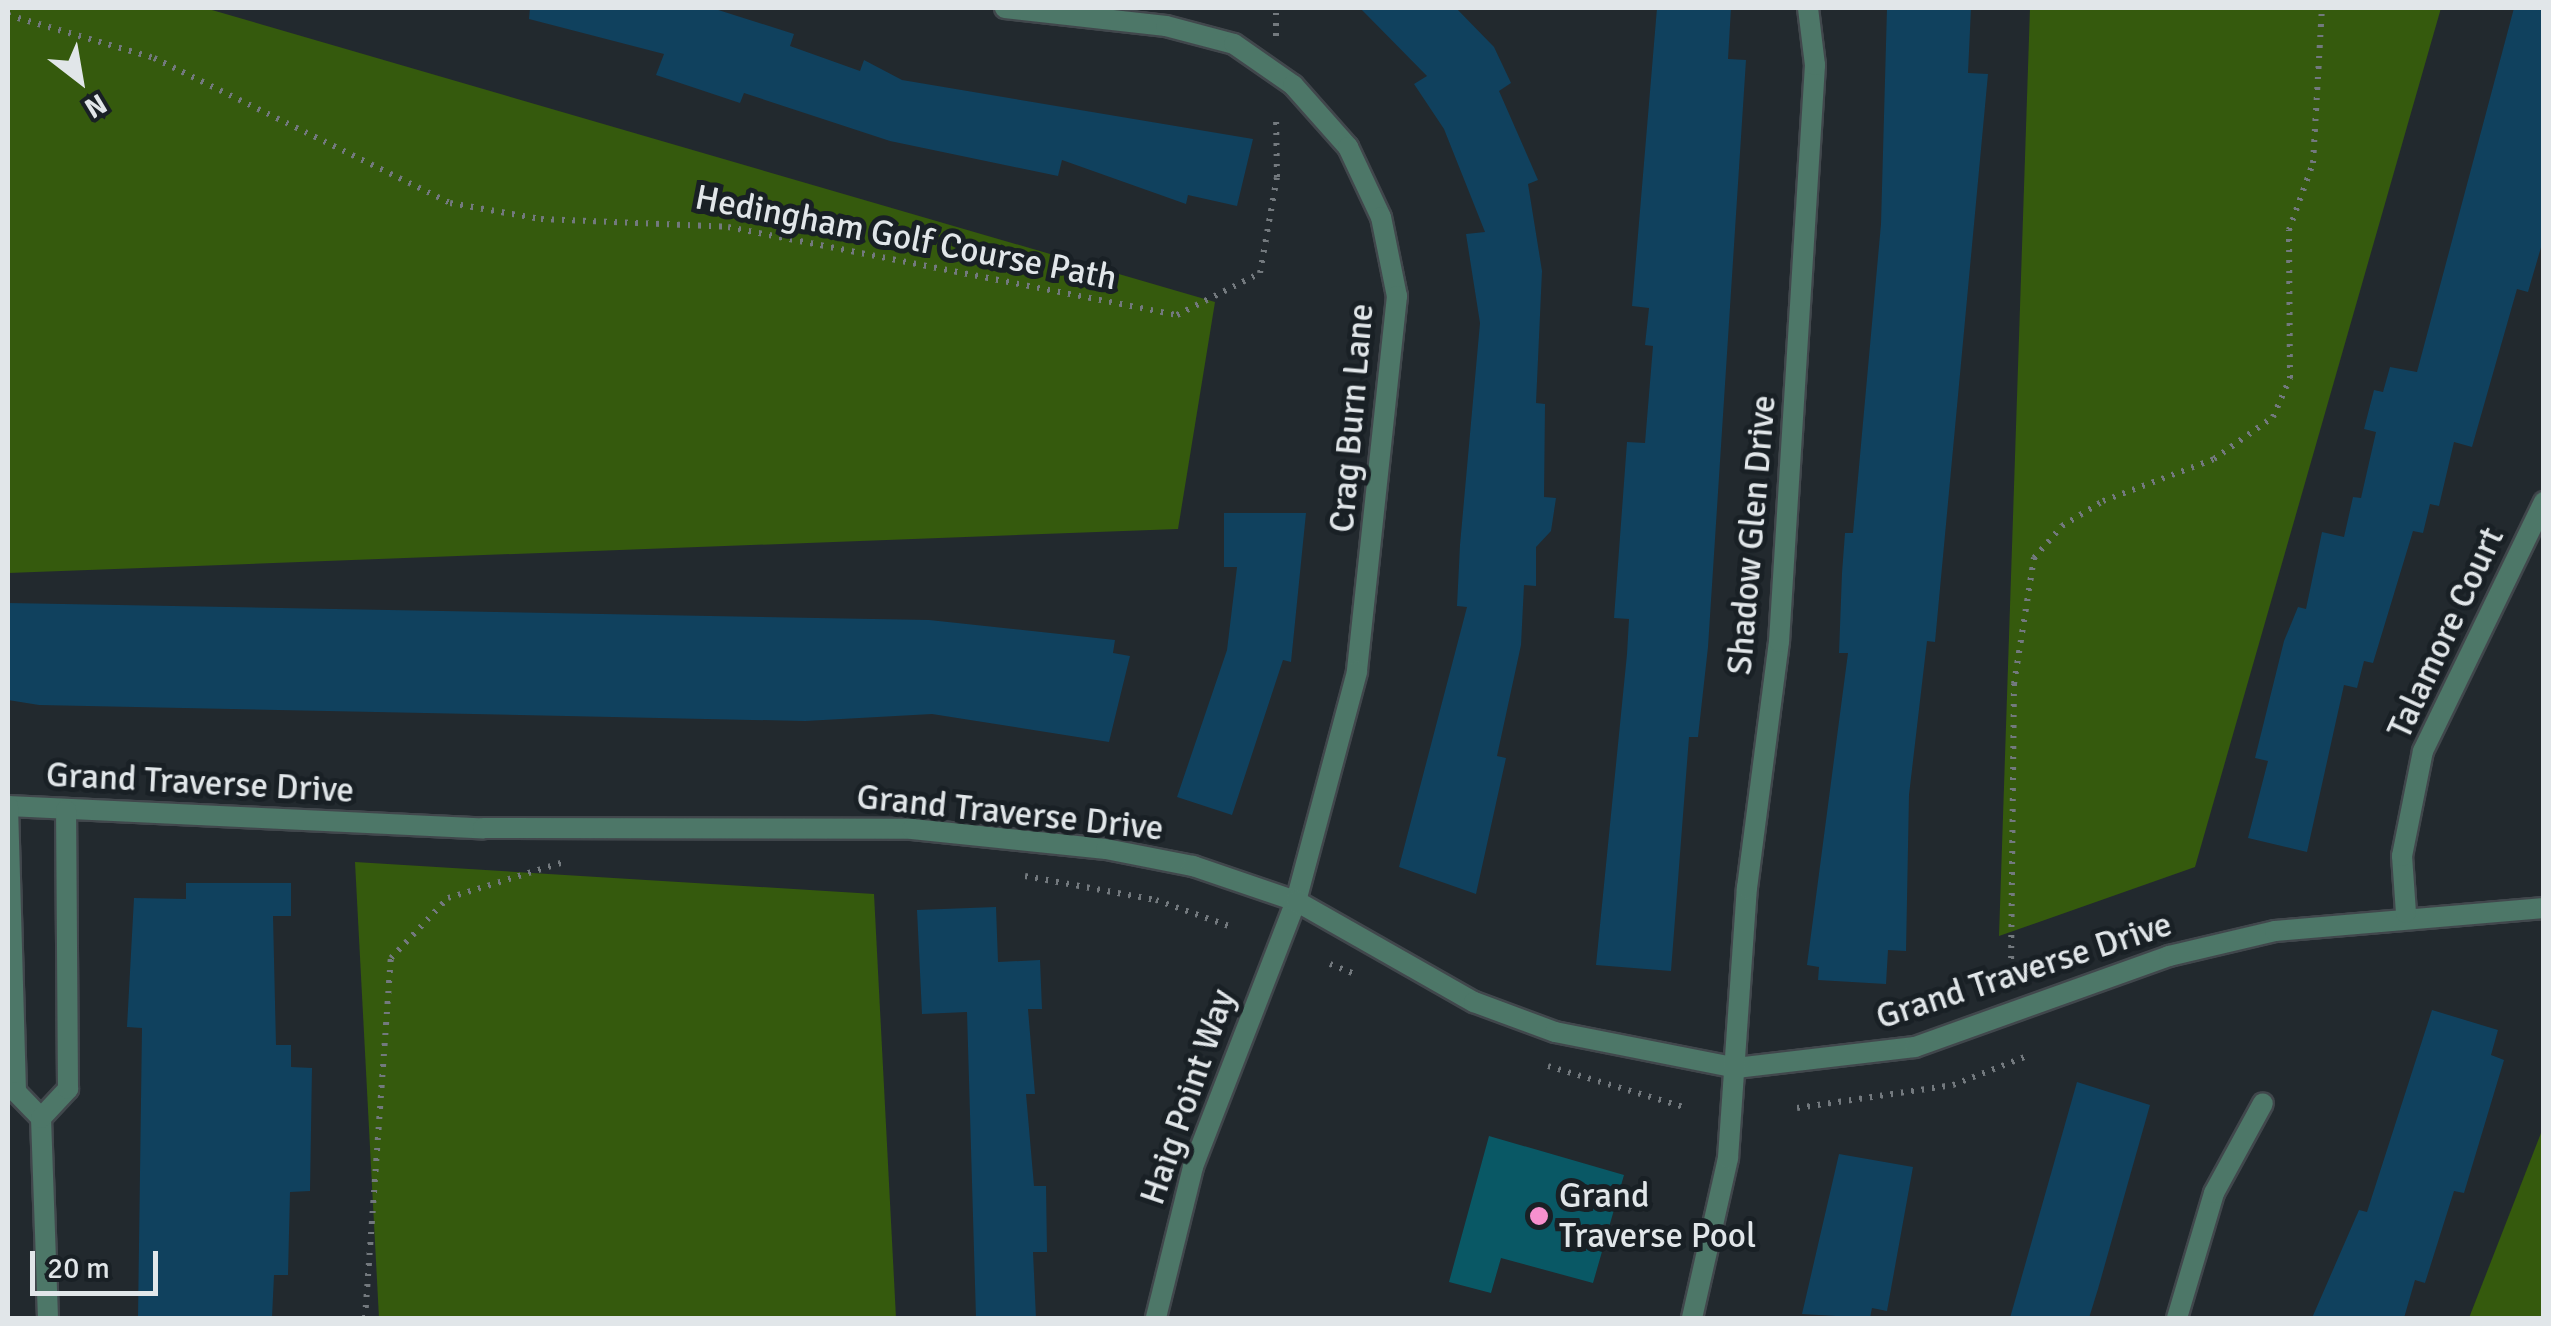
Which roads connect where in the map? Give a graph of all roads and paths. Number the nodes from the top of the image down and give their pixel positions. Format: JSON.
{"nodes":[{"id":1,"x":1005,"y":8,"type":"edge"},
{"id":2,"x":1276,"y":8,"type":"edge"},
{"id":3,"x":1808,"y":8,"type":"edge"},
{"id":4,"x":2322,"y":8,"type":"edge"},
{"id":5,"x":8,"y":15,"type":"edge"},
{"id":6,"x":1275,"y":72,"type":"junction"},
{"id":7,"x":2544,"y":502,"type":"edge"},
{"id":8,"x":8,"y":806,"type":"edge"},
{"id":9,"x":66,"y":810,"type":"junction"},
{"id":10,"x":576,"y":860,"type":"dead end"},
{"id":11,"x":1004,"y":872,"type":"dead end"},
{"id":12,"x":1296,"y":902,"type":"junction"},
{"id":13,"x":2544,"y":908,"type":"edge"},
{"id":14,"x":2406,"y":914,"type":"junction"},
{"id":15,"x":1230,"y":926,"type":"dead end"},
{"id":16,"x":2011,"y":969,"type":"dead end"},
{"id":17,"x":2027,"y":1056,"type":"dead end"},
{"id":18,"x":1736,"y":1068,"type":"junction"},
{"id":19,"x":2263,"y":1103,"type":"dead end"},
{"id":20,"x":1797,"y":1108,"type":"dead end"},
{"id":21,"x":41,"y":1118,"type":"junction"},
{"id":22,"x":48,"y":1318,"type":"edge"},
{"id":23,"x":365,"y":1318,"type":"edge"},
{"id":24,"x":1156,"y":1318,"type":"edge"},
{"id":25,"x":1692,"y":1318,"type":"edge"},
{"id":26,"x":2177,"y":1318,"type":"edge"}],
"edges":[{"from":1,"to":6,"type":"street","name":"Crag Burn Lane"},
{"from":2,"to":6,"type":"path","name":"Hedingham Golf Course Path"},
{"from":3,"to":18,"type":"street","name":"Shadow Glen Drive"},
{"from":4,"to":16,"type":"path"},
{"from":5,"to":6,"type":"path","name":"Hedingham Golf Course Path"},
{"from":6,"to":12,"type":"street","name":"Crag Burn Lane"},
{"from":7,"to":14,"type":"street","name":"Talamore Court"},
{"from":8,"to":9,"type":"street","name":"Grand Traverse Drive"},
{"from":8,"to":21,"type":"street"},
{"from":9,"to":12,"type":"street","name":"Grand Traverse Drive"},
{"from":9,"to":21,"type":"street"},
{"from":10,"to":23,"type":"path"},
{"from":11,"to":15,"type":"path"},
{"from":12,"to":18,"type":"street","name":"Grand Traverse Drive"},
{"from":12,"to":24,"type":"street","name":"Haig Point Way"},
{"from":13,"to":14,"type":"street","name":"Grand Traverse Drive"},
{"from":14,"to":18,"type":"street","name":"Grand Traverse Drive"},
{"from":17,"to":20,"type":"path"},
{"from":18,"to":25,"type":"street","name":"Shadow Glen Drive"},
{"from":19,"to":26,"type":"street"},
{"from":21,"to":22,"type":"street"}]}
